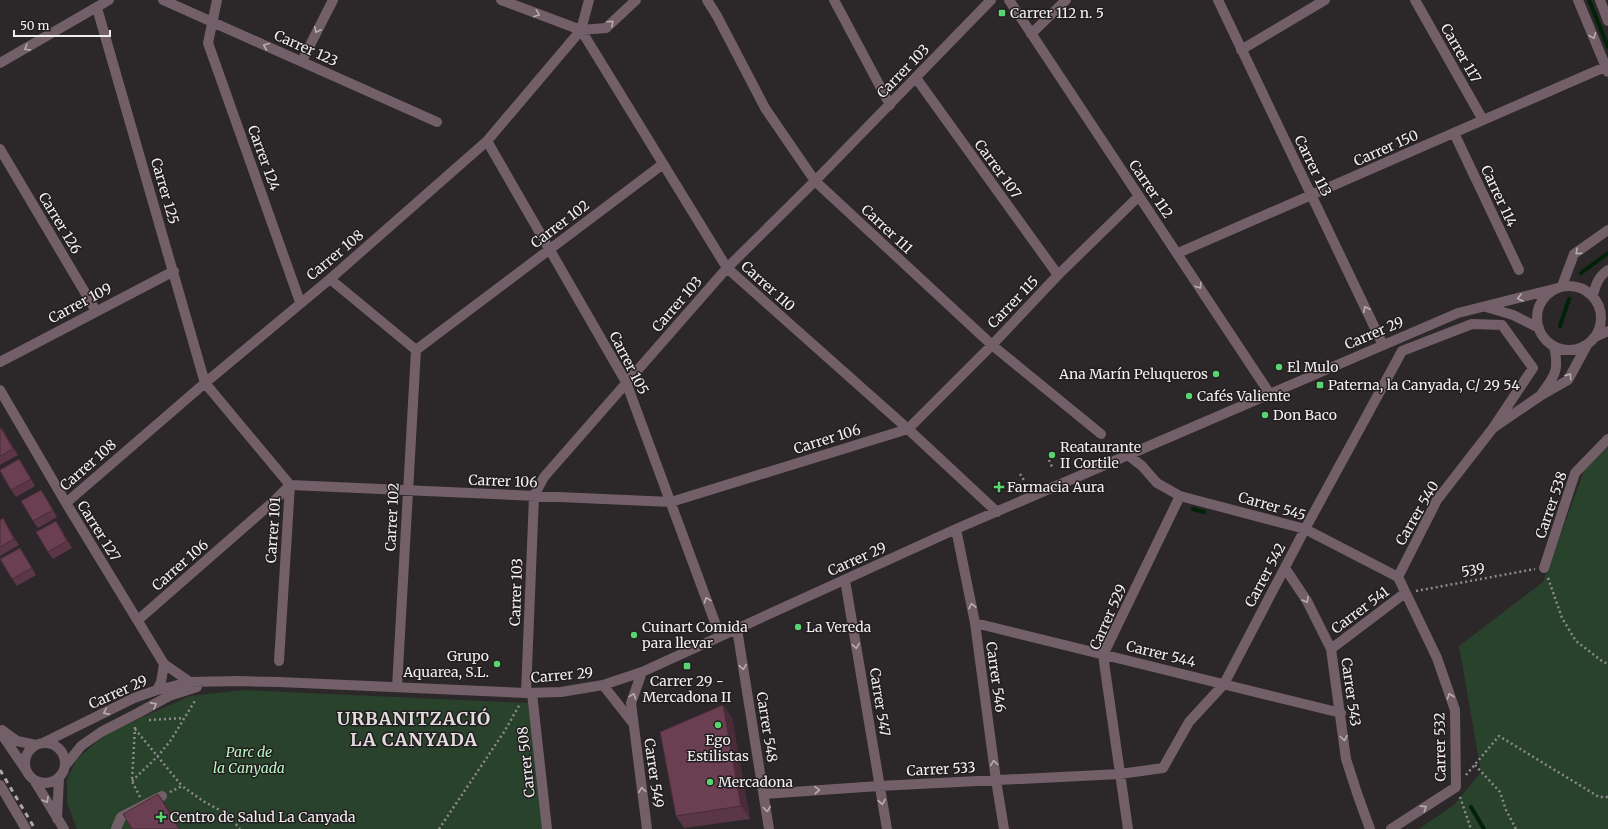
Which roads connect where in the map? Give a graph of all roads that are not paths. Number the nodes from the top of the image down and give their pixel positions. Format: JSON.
{"nodes":[{"id":1,"x":109,"y":0,"type":"edge"},
{"id":2,"x":163,"y":0,"type":"edge"},
{"id":3,"x":217,"y":0,"type":"edge"},
{"id":4,"x":333,"y":0,"type":"edge"},
{"id":5,"x":501,"y":0,"type":"edge"},
{"id":6,"x":589,"y":0,"type":"edge"},
{"id":7,"x":636,"y":0,"type":"edge"},
{"id":8,"x":707,"y":0,"type":"edge"},
{"id":9,"x":834,"y":0,"type":"edge"},
{"id":10,"x":991,"y":0,"type":"edge"},
{"id":11,"x":1009,"y":0,"type":"edge"},
{"id":12,"x":1066,"y":0,"type":"edge"},
{"id":13,"x":1218,"y":0,"type":"edge"},
{"id":14,"x":1325,"y":0,"type":"edge"},
{"id":15,"x":1415,"y":0,"type":"edge"},
{"id":16,"x":1578,"y":0,"type":"edge"},
{"id":17,"x":1600,"y":0,"type":"edge"},
{"id":18,"x":97,"y":8,"type":"junction"},
{"id":19,"x":1608,"y":21,"type":"edge"},
{"id":20,"x":212,"y":23,"type":"junction"},
{"id":21,"x":580,"y":30,"type":"junction"},
{"id":22,"x":1031,"y":34,"type":"junction"},
{"id":23,"x":1242,"y":50,"type":"junction"},
{"id":24,"x":302,"y":61,"type":"junction"},
{"id":25,"x":0,"y":63,"type":"edge"},
{"id":26,"x":1606,"y":69,"type":"edge"},
{"id":27,"x":916,"y":78,"type":"junction"},
{"id":28,"x":890,"y":105,"type":"junction"},
{"id":29,"x":1483,"y":120,"type":"junction"},
{"id":30,"x":437,"y":122,"type":"dead end"},
{"id":31,"x":1454,"y":133,"type":"junction"},
{"id":32,"x":488,"y":141,"type":"junction"},
{"id":33,"x":0,"y":149,"type":"edge"},
{"id":34,"x":663,"y":164,"type":"junction"},
{"id":35,"x":815,"y":181,"type":"junction"},
{"id":36,"x":1139,"y":196,"type":"junction"},
{"id":37,"x":1311,"y":196,"type":"junction"},
{"id":38,"x":1608,"y":230,"type":"edge"},
{"id":39,"x":550,"y":249,"type":"junction"},
{"id":40,"x":1178,"y":253,"type":"junction"},
{"id":41,"x":727,"y":268,"type":"junction"},
{"id":42,"x":1519,"y":270,"type":"dead end"},
{"id":43,"x":1608,"y":270,"type":"edge"},
{"id":44,"x":174,"y":271,"type":"junction"},
{"id":45,"x":1058,"y":275,"type":"junction"},
{"id":46,"x":330,"y":279,"type":"junction"},
{"id":47,"x":1558,"y":288,"type":"junction"},
{"id":48,"x":1593,"y":295,"type":"junction"},
{"id":49,"x":300,"y":302,"type":"junction"},
{"id":50,"x":1604,"y":306,"type":"edge"},
{"id":51,"x":1486,"y":307,"type":"junction"},
{"id":52,"x":96,"y":311,"type":"junction"},
{"id":53,"x":1539,"y":328,"type":"junction"},
{"id":54,"x":1608,"y":332,"type":"edge"},
{"id":55,"x":1595,"y":337,"type":"junction"},
{"id":56,"x":1383,"y":344,"type":"junction"},
{"id":57,"x":992,"y":345,"type":"junction"},
{"id":58,"x":1587,"y":345,"type":"junction"},
{"id":59,"x":1554,"y":346,"type":"junction"},
{"id":60,"x":416,"y":350,"type":"junction"},
{"id":61,"x":1402,"y":351,"type":"joint"},
{"id":62,"x":0,"y":362,"type":"edge"},
{"id":63,"x":1533,"y":368,"type":"joint"},
{"id":64,"x":205,"y":382,"type":"junction"},
{"id":65,"x":626,"y":382,"type":"junction"},
{"id":66,"x":0,"y":390,"type":"edge"},
{"id":67,"x":1270,"y":394,"type":"junction"},
{"id":68,"x":1540,"y":396,"type":"junction"},
{"id":69,"x":1492,"y":428,"type":"junction"},
{"id":70,"x":908,"y":429,"type":"junction"},
{"id":71,"x":1101,"y":434,"type":"dead end"},
{"id":72,"x":1608,"y":439,"type":"edge"},
{"id":73,"x":1128,"y":455,"type":"junction"},
{"id":74,"x":290,"y":485,"type":"junction"},
{"id":75,"x":408,"y":491,"type":"junction"},
{"id":76,"x":534,"y":496,"type":"junction"},
{"id":77,"x":1180,"y":496,"type":"junction"},
{"id":78,"x":671,"y":502,"type":"junction"},
{"id":79,"x":66,"y":503,"type":"junction"},
{"id":80,"x":997,"y":512,"type":"junction"},
{"id":81,"x":956,"y":529,"type":"junction"},
{"id":82,"x":1305,"y":529,"type":"junction"},
{"id":83,"x":1285,"y":568,"type":"junction"},
{"id":84,"x":1544,"y":568,"type":"road end"},
{"id":85,"x":1398,"y":577,"type":"junction"},
{"id":86,"x":845,"y":580,"type":"junction"},
{"id":87,"x":1405,"y":593,"type":"junction"},
{"id":88,"x":138,"y":620,"type":"junction"},
{"id":89,"x":975,"y":623,"type":"junction"},
{"id":90,"x":737,"y":629,"type":"junction"},
{"id":91,"x":720,"y":636,"type":"junction"},
{"id":92,"x":1331,"y":649,"type":"junction"},
{"id":93,"x":1103,"y":655,"type":"junction"},
{"id":94,"x":279,"y":661,"type":"dead end"},
{"id":95,"x":164,"y":664,"type":"junction"},
{"id":96,"x":642,"y":672,"type":"junction"},
{"id":97,"x":190,"y":682,"type":"junction"},
{"id":98,"x":210,"y":682,"type":"junction"},
{"id":99,"x":1224,"y":684,"type":"junction"},
{"id":100,"x":603,"y":685,"type":"junction"},
{"id":101,"x":397,"y":687,"type":"junction"},
{"id":102,"x":157,"y":690,"type":"junction"},
{"id":103,"x":529,"y":693,"type":"junction"},
{"id":104,"x":1341,"y":713,"type":"junction"},
{"id":105,"x":632,"y":722,"type":"junction"},
{"id":106,"x":0,"y":728,"type":"edge"},
{"id":107,"x":0,"y":732,"type":"edge"},
{"id":108,"x":39,"y":744,"type":"junction"},
{"id":109,"x":65,"y":766,"type":"junction"},
{"id":110,"x":1120,"y":774,"type":"junction"},
{"id":111,"x":32,"y":778,"type":"junction"},
{"id":112,"x":59,"y":778,"type":"junction"},
{"id":113,"x":996,"y":780,"type":"junction"},
{"id":114,"x":0,"y":785,"type":"edge"},
{"id":115,"x":879,"y":786,"type":"junction"},
{"id":116,"x":764,"y":794,"type":"junction"},
{"id":117,"x":162,"y":796,"type":"road end"},
{"id":118,"x":57,"y":819,"type":"junction"},
{"id":119,"x":26,"y":829,"type":"edge"},
{"id":120,"x":64,"y":829,"type":"edge"},
{"id":121,"x":116,"y":829,"type":"edge"},
{"id":122,"x":548,"y":829,"type":"edge"},
{"id":123,"x":647,"y":829,"type":"edge"},
{"id":124,"x":769,"y":829,"type":"edge"},
{"id":125,"x":887,"y":829,"type":"edge"},
{"id":126,"x":1004,"y":829,"type":"edge"},
{"id":127,"x":1128,"y":829,"type":"edge"},
{"id":128,"x":1370,"y":829,"type":"edge"},
{"id":129,"x":1391,"y":829,"type":"edge"}],
"edges":[{"from":1,"to":18,"type":"street"},
{"from":2,"to":20,"type":"street","name":"Carrer 123"},
{"from":3,"to":20,"type":"street","name":"Carrer 124"},
{"from":4,"to":24,"type":"street","one_way":true},
{"from":5,"to":21,"type":"street","one_way":true},
{"from":6,"to":21,"type":"street","name":"Carrer 108"},
{"from":21,"to":7,"type":"street","one_way":true},
{"from":8,"to":35,"type":"street","name":"Carrer 111"},
{"from":9,"to":28,"type":"street"},
{"from":10,"to":27,"type":"street","name":"Carrer 103"},
{"from":11,"to":22,"type":"street","name":"Carrer 112"},
{"from":12,"to":22,"type":"street"},
{"from":13,"to":23,"type":"street","name":"Carrer 113"},
{"from":14,"to":23,"type":"street"},
{"from":15,"to":29,"type":"street","name":"Carrer 117"},
{"from":16,"to":26,"type":"street","one_way":true},
{"from":17,"to":19,"type":"street"},
{"from":18,"to":25,"type":"street","one_way":true},
{"from":18,"to":44,"type":"street","name":"Carrer 125"},
{"from":24,"to":20,"type":"street","name":"Carrer 123","one_way":true},
{"from":20,"to":49,"type":"street","name":"Carrer 124"},
{"from":21,"to":32,"type":"street","name":"Carrer 108"},
{"from":21,"to":34,"type":"street","name":"Carrer 110"},
{"from":22,"to":36,"type":"street","name":"Carrer 112"},
{"from":23,"to":37,"type":"street","name":"Carrer 113"},
{"from":24,"to":30,"type":"street","name":"Carrer 123"},
{"from":26,"to":29,"type":"street","name":"Carrer 150"},
{"from":27,"to":28,"type":"street","name":"Carrer 103"},
{"from":27,"to":45,"type":"street","name":"Carrer 107"},
{"from":28,"to":35,"type":"street","name":"Carrer 103"},
{"from":29,"to":31,"type":"street","name":"Carrer 150"},
{"from":31,"to":37,"type":"street","name":"Carrer 150"},
{"from":31,"to":42,"type":"street","name":"Carrer 114"},
{"from":32,"to":39,"type":"street","name":"Carrer 105"},
{"from":32,"to":46,"type":"street","name":"Carrer 108"},
{"from":33,"to":52,"type":"street","name":"Carrer 126"},
{"from":34,"to":39,"type":"street","name":"Carrer 102"},
{"from":34,"to":41,"type":"street","name":"Carrer 110"},
{"from":35,"to":41,"type":"street","name":"Carrer 103"},
{"from":35,"to":57,"type":"street","name":"Carrer 111"},
{"from":36,"to":40,"type":"street","name":"Carrer 112"},
{"from":36,"to":45,"type":"street","name":"Carrer 115"},
{"from":37,"to":40,"type":"street","name":"Carrer 150"},
{"from":56,"to":37,"type":"street","name":"Carrer 113","one_way":true},
{"from":38,"to":47,"type":"street","one_way":true},
{"from":39,"to":60,"type":"street","name":"Carrer 102"},
{"from":39,"to":65,"type":"street","name":"Carrer 105"},
{"from":40,"to":67,"type":"street","name":"Carrer 112","one_way":true},
{"from":41,"to":65,"type":"street","name":"Carrer 103"},
{"from":41,"to":70,"type":"street","name":"Carrer 110"},
{"from":43,"to":48,"type":"street"},
{"from":44,"to":52,"type":"street","name":"Carrer 109"},
{"from":44,"to":64,"type":"street","name":"Carrer 125"},
{"from":45,"to":57,"type":"street","name":"Carrer 115"},
{"from":46,"to":49,"type":"street","name":"Carrer 108"},
{"from":46,"to":60,"type":"street"},
{"from":47,"to":48,"type":"street"},
{"from":47,"to":51,"type":"street","name":"Carrer 29","one_way":true},
{"from":47,"to":53,"type":"street"},
{"from":48,"to":50,"type":"street"},
{"from":49,"to":64,"type":"street","name":"Carrer 108"},
{"from":50,"to":55,"type":"street"},
{"from":51,"to":53,"type":"street","name":"Carrer 29"},
{"from":51,"to":56,"type":"street","name":"Carrer 29"},
{"from":52,"to":62,"type":"street","name":"Carrer 109"},
{"from":53,"to":59,"type":"street"},
{"from":54,"to":55,"type":"street"},
{"from":55,"to":58,"type":"street"},
{"from":56,"to":67,"type":"street","name":"Carrer 29"},
{"from":57,"to":70,"type":"street","name":"Carrer 115"},
{"from":57,"to":71,"type":"street","name":"Carrer 111"},
{"from":58,"to":59,"type":"street"},
{"from":68,"to":58,"type":"street","name":"Carrer 540","one_way":true},
{"from":59,"to":68,"type":"street","name":"Carrer 540"},
{"from":60,"to":75,"type":"street","name":"Carrer 102"},
{"from":61,"to":63,"type":"street","name":"Carrer 29"},
{"from":61,"to":82,"type":"street","name":"Carrer 542"},
{"from":63,"to":69,"type":"street","name":"Carrer 540"},
{"from":64,"to":74,"type":"street","name":"Carrer 101"},
{"from":64,"to":79,"type":"street","name":"Carrer 108"},
{"from":65,"to":76,"type":"street","name":"Carrer 103"},
{"from":65,"to":78,"type":"street","name":"Carrer 105"},
{"from":66,"to":79,"type":"street","name":"Carrer 127"},
{"from":67,"to":73,"type":"street","name":"Carrer 29"},
{"from":68,"to":69,"type":"street","name":"Carrer 540"},
{"from":69,"to":85,"type":"street","name":"Carrer 540"},
{"from":70,"to":78,"type":"street","name":"Carrer 106"},
{"from":70,"to":80,"type":"street","name":"Carrer 110"},
{"from":72,"to":84,"type":"street","name":"Carrer 538"},
{"from":73,"to":77,"type":"street","name":"Carrer 545"},
{"from":73,"to":80,"type":"street","name":"Carrer 29"},
{"from":74,"to":75,"type":"street","name":"Carrer 106"},
{"from":74,"to":88,"type":"street","name":"Carrer 106"},
{"from":74,"to":94,"type":"street","name":"Carrer 101"},
{"from":75,"to":76,"type":"street","name":"Carrer 106"},
{"from":75,"to":101,"type":"street","name":"Carrer 102"},
{"from":76,"to":78,"type":"street","name":"Carrer 106"},
{"from":76,"to":103,"type":"street","name":"Carrer 103"},
{"from":77,"to":82,"type":"street","name":"Carrer 545"},
{"from":77,"to":93,"type":"street","name":"Carrer 529"},
{"from":91,"to":78,"type":"street","name":"Carrer 105","one_way":true},
{"from":79,"to":88,"type":"street","name":"Carrer 127"},
{"from":80,"to":81,"type":"street","name":"Carrer 29"},
{"from":81,"to":86,"type":"street","name":"Carrer 29"},
{"from":89,"to":81,"type":"street","name":"Carrer 546","one_way":true},
{"from":82,"to":83,"type":"street","name":"Carrer 542"},
{"from":82,"to":85,"type":"street","name":"Carrer 545"},
{"from":83,"to":92,"type":"street","name":"Carrer 543","one_way":true},
{"from":83,"to":99,"type":"street","name":"Carrer 542"},
{"from":85,"to":87,"type":"street"},
{"from":86,"to":90,"type":"street","name":"Carrer 29"},
{"from":86,"to":115,"type":"street","name":"Carrer 547","one_way":true},
{"from":87,"to":92,"type":"street","name":"Carrer 541"},
{"from":129,"to":87,"type":"street","name":"Carrer 532","one_way":true},
{"from":88,"to":95,"type":"street","name":"Carrer 127"},
{"from":89,"to":93,"type":"street","name":"Carrer 544"},
{"from":113,"to":89,"type":"street","name":"Carrer 546","one_way":true},
{"from":90,"to":91,"type":"street","name":"Carrer 29"},
{"from":90,"to":116,"type":"street","name":"Carrer 548","one_way":true},
{"from":91,"to":96,"type":"street","name":"Carrer 29"},
{"from":92,"to":104,"type":"street","name":"Carrer 543"},
{"from":93,"to":99,"type":"street","name":"Carrer 544"},
{"from":93,"to":110,"type":"street","name":"Carrer 529"},
{"from":95,"to":97,"type":"street","name":"Carrer 127"},
{"from":95,"to":102,"type":"street"},
{"from":96,"to":100,"type":"street","name":"Carrer 29"},
{"from":105,"to":96,"type":"street","name":"Carrer 549","one_way":true},
{"from":97,"to":98,"type":"street","name":"Carrer 29"},
{"from":97,"to":102,"type":"street","name":"Carrer 29"},
{"from":98,"to":101,"type":"street","name":"Carrer 29"},
{"from":109,"to":98,"type":"street","name":"Carrer 29","one_way":true},
{"from":99,"to":104,"type":"street","name":"Carrer 544"},
{"from":99,"to":110,"type":"street","name":"Carrer 542"},
{"from":100,"to":103,"type":"street","name":"Carrer 29"},
{"from":100,"to":105,"type":"street"},
{"from":101,"to":103,"type":"street","name":"Carrer 29"},
{"from":102,"to":108,"type":"street","name":"Carrer 29","one_way":true},
{"from":103,"to":122,"type":"street","name":"Carrer 508"},
{"from":104,"to":128,"type":"street","name":"Carrer 543","one_way":true},
{"from":123,"to":105,"type":"street","name":"Carrer 549","one_way":true},
{"from":106,"to":108,"type":"street"},
{"from":107,"to":111,"type":"street"},
{"from":108,"to":109,"type":"street"},
{"from":108,"to":111,"type":"street"},
{"from":109,"to":112,"type":"street"},
{"from":110,"to":113,"type":"street","name":"Carrer 533"},
{"from":110,"to":127,"type":"street","name":"Carrer 529"},
{"from":111,"to":112,"type":"street"},
{"from":111,"to":118,"type":"street","one_way":true},
{"from":112,"to":118,"type":"street"},
{"from":113,"to":115,"type":"street","name":"Carrer 533"},
{"from":113,"to":126,"type":"street","name":"Carrer 546"},
{"from":114,"to":119,"type":"street"},
{"from":116,"to":115,"type":"street","name":"Carrer 533","one_way":true},
{"from":115,"to":125,"type":"street","name":"Carrer 547","one_way":true},
{"from":116,"to":124,"type":"street","name":"Carrer 548","one_way":true},
{"from":117,"to":121,"type":"street"},
{"from":118,"to":120,"type":"street"}]}
